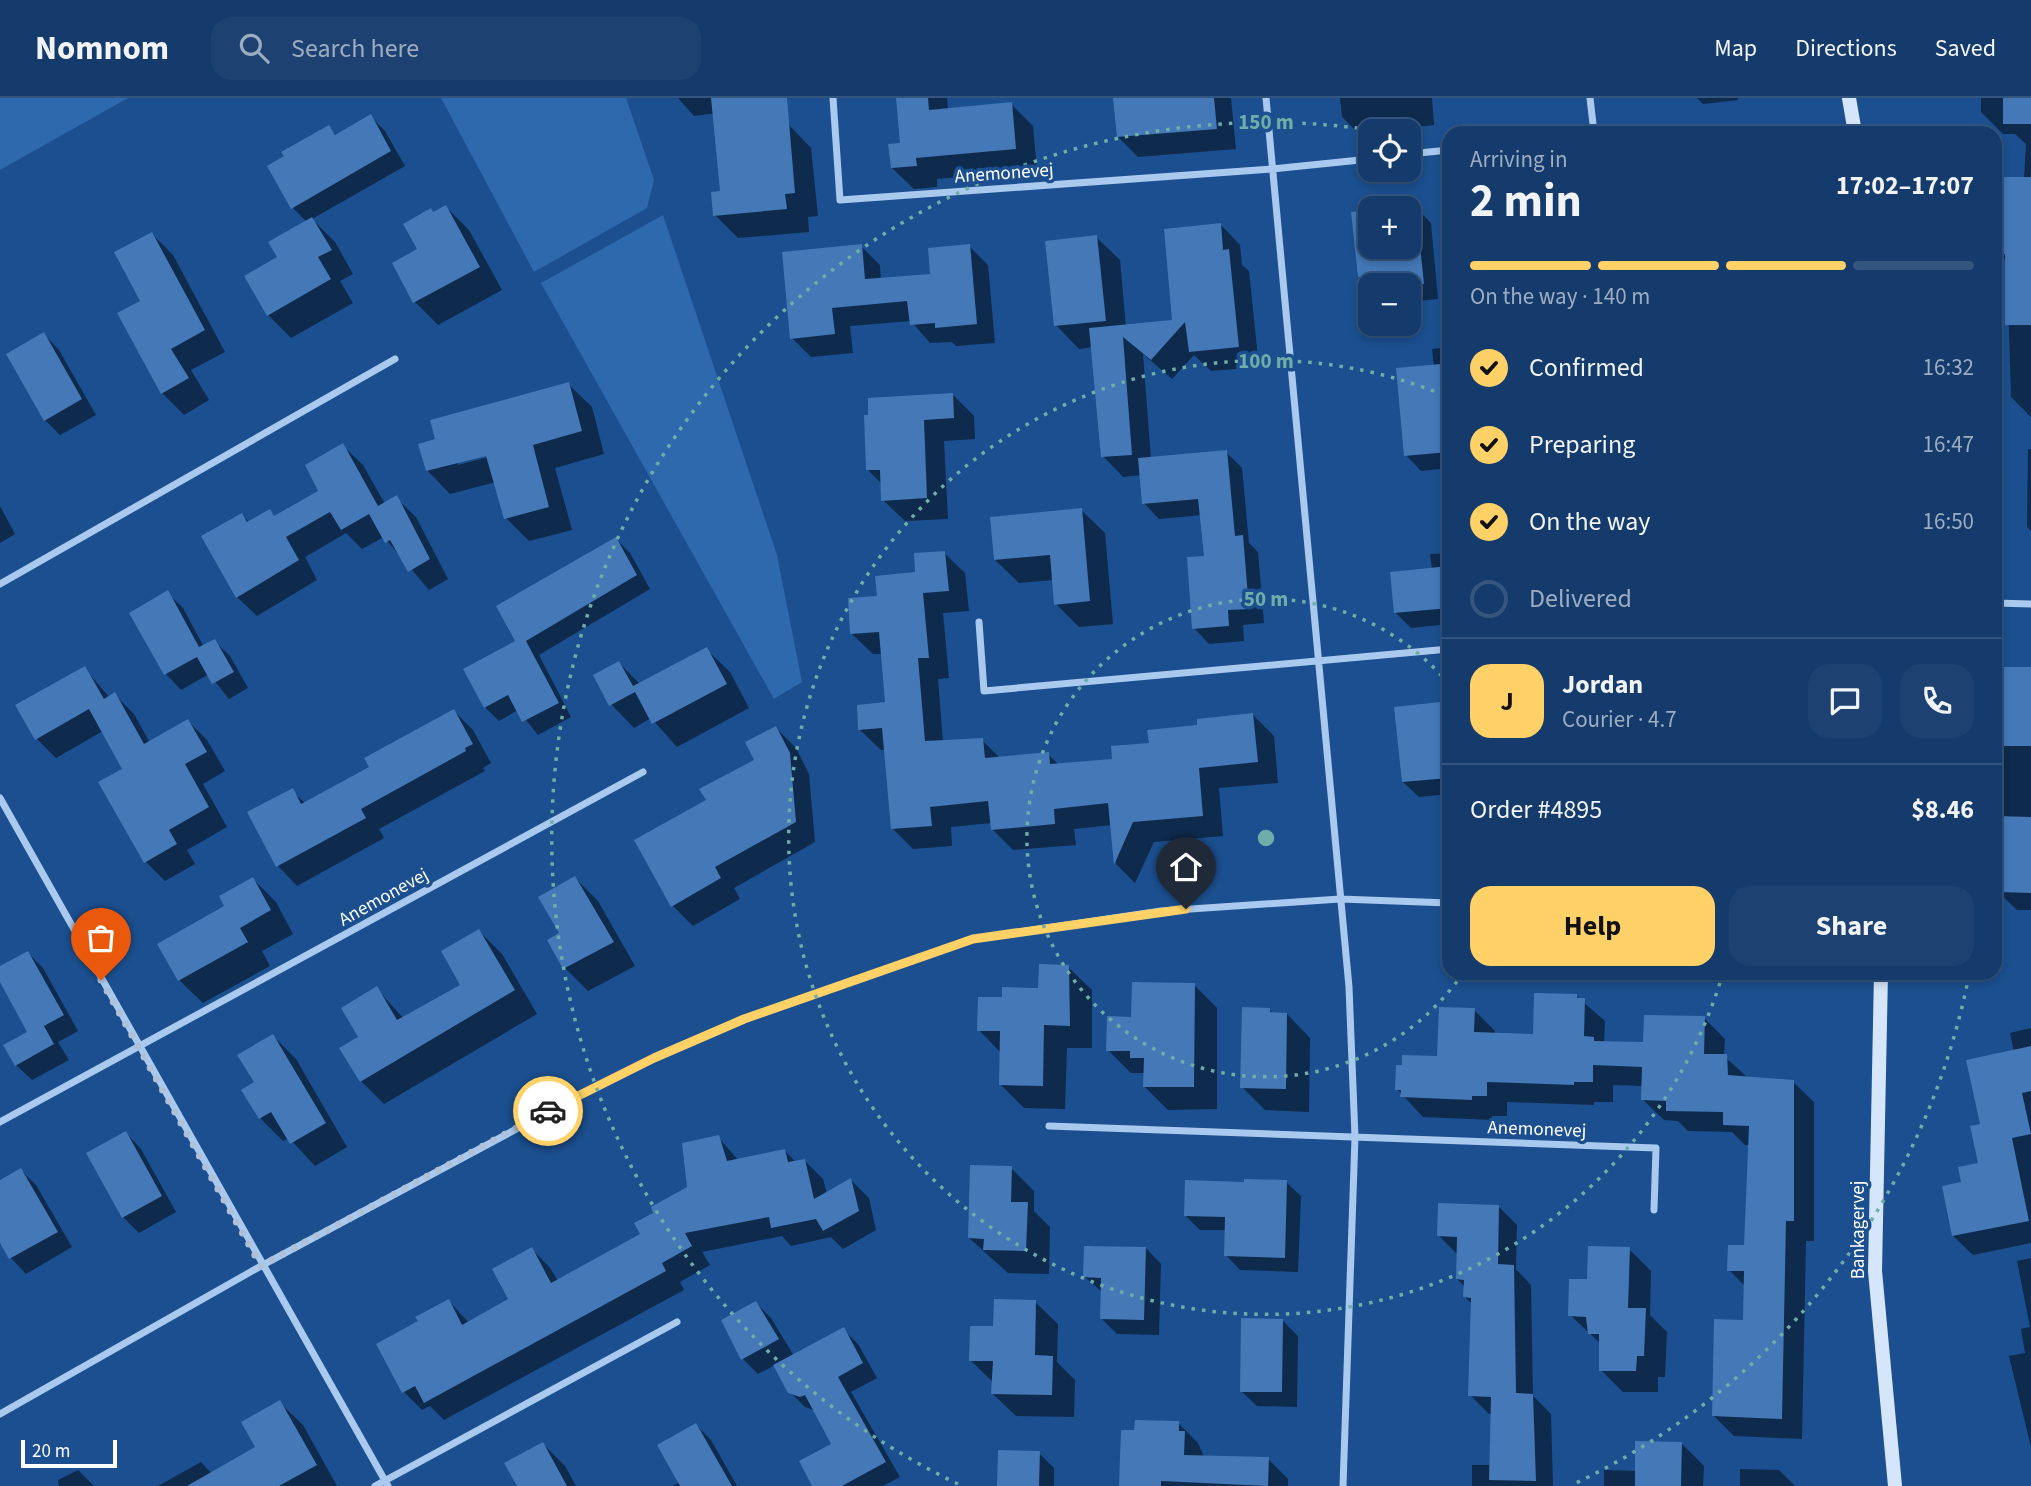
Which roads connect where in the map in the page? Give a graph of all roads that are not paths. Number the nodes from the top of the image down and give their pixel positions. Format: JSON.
{"nodes":[{"id":1,"x":833,"y":98,"type":"edge"},
{"id":2,"x":1266,"y":98,"type":"edge"},
{"id":3,"x":1590,"y":98,"type":"edge"},
{"id":4,"x":1849,"y":98,"type":"edge"},
{"id":5,"x":1593,"y":126,"type":"edge"},
{"id":6,"x":1854,"y":126,"type":"edge"},
{"id":7,"x":1442,"y":151,"type":"edge"},
{"id":8,"x":1421,"y":153,"type":"edge"},
{"id":9,"x":1358,"y":160,"type":"edge"},
{"id":10,"x":1272,"y":169,"type":"junction"},
{"id":11,"x":395,"y":359,"type":"dead end"},
{"id":12,"x":0,"y":584,"type":"edge"},
{"id":13,"x":2002,"y":603,"type":"edge"},
{"id":14,"x":2031,"y":604,"type":"edge"},
{"id":15,"x":979,"y":622,"type":"dead end"},
{"id":16,"x":1442,"y":650,"type":"edge"},
{"id":17,"x":1319,"y":660,"type":"junction"},
{"id":18,"x":643,"y":772,"type":"dead end"},
{"id":19,"x":0,"y":798,"type":"edge"},
{"id":20,"x":1340,"y":899,"type":"junction"},
{"id":21,"x":1442,"y":903,"type":"edge"},
{"id":22,"x":1881,"y":980,"type":"edge"},
{"id":23,"x":139,"y":1048,"type":"junction"},
{"id":24,"x":0,"y":1122,"type":"edge"},
{"id":25,"x":1049,"y":1126,"type":"dead end"},
{"id":26,"x":1355,"y":1137,"type":"junction"},
{"id":27,"x":1654,"y":1210,"type":"dead end"},
{"id":28,"x":261,"y":1266,"type":"junction"},
{"id":29,"x":677,"y":1322,"type":"dead end"},
{"id":30,"x":0,"y":1414,"type":"edge"},
{"id":31,"x":387,"y":1483,"type":"edge"},
{"id":32,"x":376,"y":1486,"type":"edge"},
{"id":33,"x":1343,"y":1486,"type":"edge"},
{"id":34,"x":1895,"y":1486,"type":"edge"}],
"edges":[{"from":1,"to":10,"type":"street","name":"Anemonevej"},
{"from":2,"to":10,"type":"street"},
{"from":3,"to":5,"type":"street"},
{"from":4,"to":6,"type":"street"},
{"from":7,"to":8,"type":"street"},
{"from":9,"to":10,"type":"street","name":"Anemonevej"},
{"from":10,"to":17,"type":"street"},
{"from":11,"to":12,"type":"street"},
{"from":13,"to":14,"type":"street"},
{"from":15,"to":17,"type":"street"},
{"from":16,"to":17,"type":"street"},
{"from":17,"to":20,"type":"street"},
{"from":18,"to":23,"type":"street","name":"Anemonevej"},
{"from":19,"to":23,"type":"street"},
{"from":20,"to":21,"type":"street"},
{"from":20,"to":26,"type":"street"},
{"from":20,"to":28,"type":"street"},
{"from":22,"to":34,"type":"street","name":"Bankagervej"},
{"from":23,"to":24,"type":"street","name":"Anemonevej"},
{"from":23,"to":28,"type":"street"},
{"from":25,"to":26,"type":"street","name":"Anemonevej"},
{"from":26,"to":27,"type":"street","name":"Anemonevej"},
{"from":26,"to":33,"type":"street"},
{"from":28,"to":30,"type":"street"},
{"from":28,"to":31,"type":"street"},
{"from":29,"to":31,"type":"street"},
{"from":31,"to":32,"type":"street"}]}
